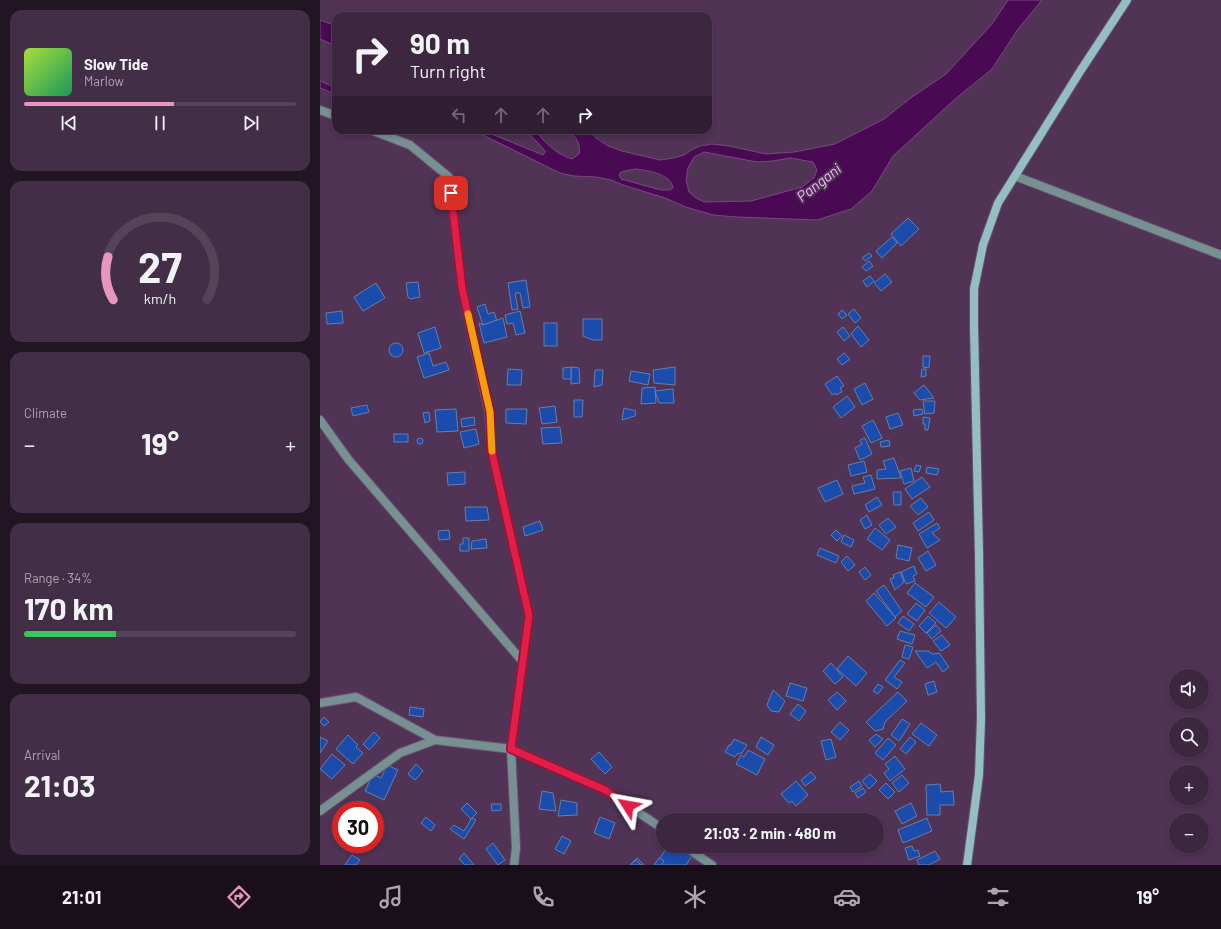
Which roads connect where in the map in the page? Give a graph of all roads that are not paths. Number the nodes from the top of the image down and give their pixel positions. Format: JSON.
{"nodes":[{"id":1,"x":1127,"y":0,"type":"edge"},
{"id":2,"x":320,"y":110,"type":"edge"},
{"id":3,"x":332,"y":114,"type":"edge"},
{"id":4,"x":381,"y":134,"type":"edge"},
{"id":5,"x":1015,"y":176,"type":"junction"},
{"id":6,"x":1221,"y":255,"type":"edge"},
{"id":7,"x":320,"y":420,"type":"edge"},
{"id":8,"x":523,"y":662,"type":"junction"},
{"id":9,"x":321,"y":702,"type":"edge"},
{"id":10,"x":435,"y":740,"type":"junction"},
{"id":11,"x":511,"y":749,"type":"junction"},
{"id":12,"x":320,"y":810,"type":"edge"},
{"id":13,"x":656,"y":824,"type":"edge"},
{"id":14,"x":694,"y":853,"type":"edge"},
{"id":15,"x":514,"y":865,"type":"edge"},
{"id":16,"x":712,"y":865,"type":"edge"},
{"id":17,"x":967,"y":865,"type":"edge"}],
"edges":[{"from":1,"to":5,"type":"main road"},
{"from":2,"to":3,"type":"street"},
{"from":4,"to":8,"type":"street"},
{"from":5,"to":6,"type":"street"},
{"from":5,"to":17,"type":"main road"},
{"from":7,"to":8,"type":"street"},
{"from":8,"to":11,"type":"street"},
{"from":9,"to":10,"type":"street"},
{"from":10,"to":11,"type":"street"},
{"from":10,"to":12,"type":"street"},
{"from":11,"to":13,"type":"street"},
{"from":11,"to":15,"type":"street"},
{"from":14,"to":16,"type":"street"}]}
